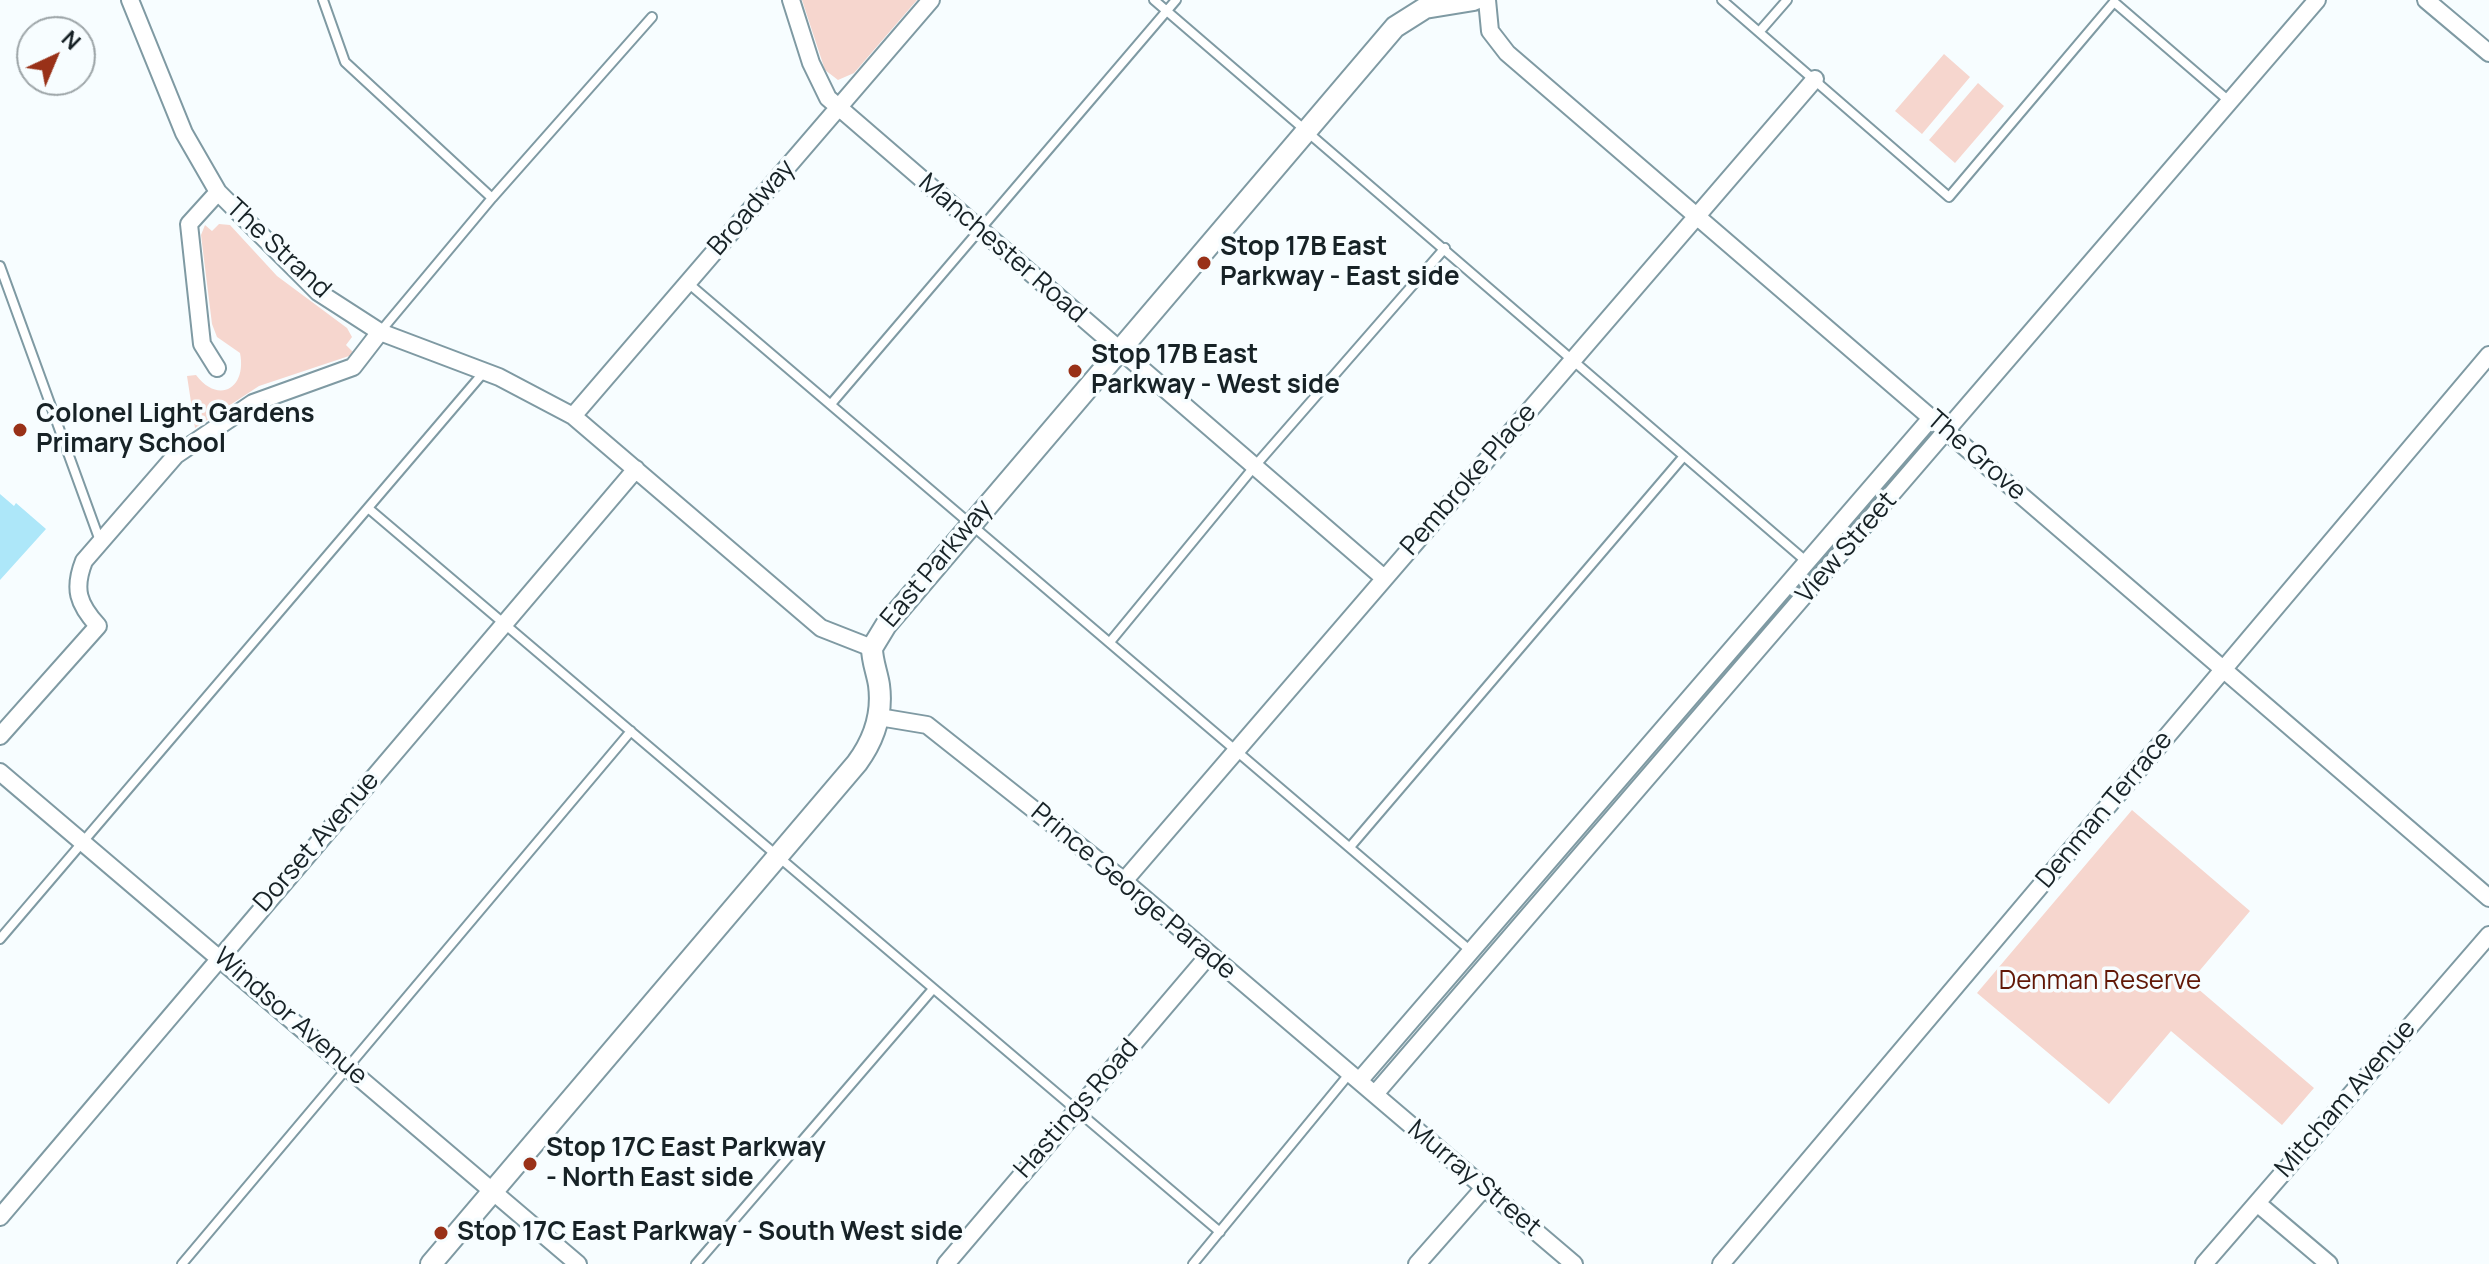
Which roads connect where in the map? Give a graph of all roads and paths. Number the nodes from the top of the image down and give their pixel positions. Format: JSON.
{"nodes":[{"id":1,"x":130,"y":0,"type":"edge"},
{"id":2,"x":323,"y":0,"type":"edge"},
{"id":3,"x":791,"y":0,"type":"edge"},
{"id":4,"x":931,"y":0,"type":"edge"},
{"id":5,"x":1154,"y":0,"type":"edge"},
{"id":6,"x":1176,"y":0,"type":"edge"},
{"id":7,"x":1474,"y":0,"type":"edge"},
{"id":8,"x":1487,"y":0,"type":"edge"},
{"id":9,"x":1722,"y":0,"type":"edge"},
{"id":10,"x":1787,"y":0,"type":"edge"},
{"id":11,"x":2317,"y":0,"type":"edge"},
{"id":12,"x":2426,"y":0,"type":"edge"},
{"id":13,"x":1442,"y":2,"type":"edge"},
{"id":14,"x":1166,"y":11,"type":"junction"},
{"id":15,"x":652,"y":17,"type":"dead end"},
{"id":16,"x":1760,"y":31,"type":"junction"},
{"id":17,"x":2489,"y":53,"type":"edge"},
{"id":18,"x":1815,"y":79,"type":"junction"},
{"id":19,"x":2230,"y":102,"type":"junction"},
{"id":20,"x":838,"y":107,"type":"junction"},
{"id":21,"x":1305,"y":131,"type":"junction"},
{"id":22,"x":218,"y":192,"type":"junction"},
{"id":23,"x":492,"y":198,"type":"junction"},
{"id":24,"x":1697,"y":213,"type":"junction"},
{"id":25,"x":981,"y":231,"type":"junction"},
{"id":26,"x":1445,"y":248,"type":"junction"},
{"id":27,"x":0,"y":266,"type":"edge"},
{"id":28,"x":688,"y":282,"type":"junction"},
{"id":29,"x":380,"y":332,"type":"junction"},
{"id":30,"x":1118,"y":350,"type":"junction"},
{"id":31,"x":2489,"y":355,"type":"edge"},
{"id":32,"x":1571,"y":360,"type":"junction"},
{"id":33,"x":217,"y":368,"type":"dead end"},
{"id":34,"x":484,"y":372,"type":"junction"},
{"id":35,"x":831,"y":404,"type":"junction"},
{"id":36,"x":573,"y":416,"type":"junction"},
{"id":37,"x":1932,"y":417,"type":"junction"},
{"id":38,"x":1947,"y":431,"type":"junction"},
{"id":39,"x":1684,"y":456,"type":"junction"},
{"id":40,"x":1254,"y":467,"type":"junction"},
{"id":41,"x":636,"y":469,"type":"junction"},
{"id":42,"x":368,"y":508,"type":"junction"},
{"id":43,"x":969,"y":526,"type":"junction"},
{"id":44,"x":100,"y":541,"type":"junction"},
{"id":45,"x":1807,"y":562,"type":"junction"},
{"id":46,"x":1384,"y":578,"type":"junction"},
{"id":47,"x":504,"y":623,"type":"junction"},
{"id":48,"x":1110,"y":642,"type":"junction"},
{"id":49,"x":872,"y":648,"type":"junction"},
{"id":50,"x":2223,"y":670,"type":"junction"},
{"id":51,"x":879,"y":717,"type":"junction"},
{"id":52,"x":631,"y":731,"type":"junction"},
{"id":53,"x":0,"y":736,"type":"edge"},
{"id":54,"x":1237,"y":750,"type":"junction"},
{"id":55,"x":0,"y":772,"type":"edge"},
{"id":56,"x":81,"y":843,"type":"junction"},
{"id":57,"x":1350,"y":847,"type":"junction"},
{"id":58,"x":778,"y":856,"type":"junction"},
{"id":59,"x":1124,"y":881,"type":"junction"},
{"id":60,"x":2489,"y":898,"type":"edge"},
{"id":61,"x":2489,"y":935,"type":"edge"},
{"id":62,"x":0,"y":939,"type":"edge"},
{"id":63,"x":1472,"y":952,"type":"junction"},
{"id":64,"x":219,"y":955,"type":"junction"},
{"id":65,"x":1209,"y":955,"type":"junction"},
{"id":66,"x":933,"y":989,"type":"junction"},
{"id":67,"x":349,"y":1068,"type":"junction"},
{"id":68,"x":1355,"y":1077,"type":"junction"},
{"id":69,"x":1375,"y":1094,"type":"junction"},
{"id":70,"x":1074,"y":1112,"type":"junction"},
{"id":71,"x":1484,"y":1188,"type":"junction"},
{"id":72,"x":493,"y":1191,"type":"junction"},
{"id":73,"x":2257,"y":1203,"type":"junction"},
{"id":74,"x":0,"y":1217,"type":"edge"},
{"id":75,"x":1220,"y":1232,"type":"junction"},
{"id":76,"x":182,"y":1264,"type":"edge"},
{"id":77,"x":431,"y":1264,"type":"edge"},
{"id":78,"x":578,"y":1264,"type":"edge"},
{"id":79,"x":696,"y":1264,"type":"edge"},
{"id":80,"x":946,"y":1264,"type":"edge"},
{"id":81,"x":1193,"y":1264,"type":"edge"},
{"id":82,"x":1417,"y":1264,"type":"edge"},
{"id":83,"x":1574,"y":1264,"type":"edge"},
{"id":84,"x":1721,"y":1264,"type":"edge"},
{"id":85,"x":2204,"y":1264,"type":"edge"},
{"id":86,"x":2329,"y":1264,"type":"edge"}],
"edges":[{"from":1,"to":22,"type":"street","name":"The Strand"},
{"from":2,"to":23,"type":"lane"},
{"from":3,"to":20,"type":"street","name":"Manchester Road"},
{"from":4,"to":20,"type":"street","name":"Broadway"},
{"from":5,"to":14,"type":"lane"},
{"from":6,"to":14,"type":"lane"},
{"from":7,"to":13,"type":"street","name":"East Parkway"},
{"from":8,"to":24,"type":"street","name":"The Grove"},
{"from":9,"to":16,"type":"lane"},
{"from":10,"to":16,"type":"lane"},
{"from":11,"to":19,"type":"street","name":"View Street"},
{"from":12,"to":17,"type":"street"},
{"from":13,"to":21,"type":"street","name":"East Parkway"},
{"from":14,"to":21,"type":"lane"},
{"from":14,"to":25,"type":"lane"},
{"from":15,"to":23,"type":"lane"},
{"from":16,"to":18,"type":"lane"},
{"from":18,"to":19,"type":"lane"},
{"from":18,"to":24,"type":"street","name":"Pembroke Place"},
{"from":19,"to":38,"type":"street","name":"View Street"},
{"from":20,"to":25,"type":"street","name":"Manchester Road"},
{"from":20,"to":28,"type":"street","name":"Broadway"},
{"from":21,"to":26,"type":"lane"},
{"from":21,"to":30,"type":"street","name":"East Parkway"},
{"from":22,"to":29,"type":"street","name":"The Strand"},
{"from":22,"to":33,"type":"street","name":"The Strand"},
{"from":23,"to":29,"type":"lane"},
{"from":24,"to":32,"type":"street","name":"Pembroke Place"},
{"from":24,"to":37,"type":"street","name":"The Grove"},
{"from":25,"to":30,"type":"street","name":"Manchester Road"},
{"from":25,"to":35,"type":"lane"},
{"from":26,"to":32,"type":"lane"},
{"from":26,"to":40,"type":"lane"},
{"from":27,"to":44,"type":"lane"},
{"from":28,"to":35,"type":"lane"},
{"from":28,"to":36,"type":"street","name":"Broadway"},
{"from":29,"to":34,"type":"street"},
{"from":29,"to":44,"type":"street"},
{"from":30,"to":40,"type":"street","name":"Manchester Road"},
{"from":30,"to":43,"type":"street","name":"East Parkway"},
{"from":31,"to":50,"type":"street","name":"Denman Terrace"},
{"from":32,"to":39,"type":"lane"},
{"from":32,"to":46,"type":"street","name":"Pembroke Place"},
{"from":34,"to":36,"type":"street"},
{"from":34,"to":42,"type":"lane"},
{"from":35,"to":43,"type":"lane"},
{"from":36,"to":41,"type":"street"},
{"from":37,"to":38,"type":"street","name":"The Grove"},
{"from":37,"to":45,"type":"street","name":"View Street"},
{"from":38,"to":50,"type":"street","name":"The Grove"},
{"from":38,"to":69,"type":"street","name":"View Street"},
{"from":39,"to":45,"type":"lane"},
{"from":39,"to":57,"type":"lane"},
{"from":40,"to":46,"type":"street","name":"Manchester Road"},
{"from":40,"to":48,"type":"lane"},
{"from":41,"to":47,"type":"street","name":"Dorset Avenue"},
{"from":41,"to":49,"type":"street"},
{"from":42,"to":47,"type":"lane"},
{"from":42,"to":56,"type":"lane"},
{"from":43,"to":48,"type":"lane"},
{"from":43,"to":49,"type":"street","name":"East Parkway"},
{"from":44,"to":53,"type":"street"},
{"from":45,"to":63,"type":"street","name":"View Street"},
{"from":46,"to":54,"type":"street","name":"Pembroke Place"},
{"from":47,"to":52,"type":"lane"},
{"from":47,"to":64,"type":"street","name":"Dorset Avenue"},
{"from":48,"to":54,"type":"lane"},
{"from":49,"to":51,"type":"street","name":"East Parkway"},
{"from":50,"to":60,"type":"street","name":"The Grove"},
{"from":50,"to":84,"type":"street","name":"Denman Terrace"},
{"from":51,"to":58,"type":"street","name":"East Parkway"},
{"from":51,"to":59,"type":"street","name":"Prince George Parade"},
{"from":52,"to":58,"type":"lane"},
{"from":52,"to":67,"type":"lane"},
{"from":54,"to":57,"type":"lane"},
{"from":54,"to":59,"type":"street","name":"Pembroke Place"},
{"from":55,"to":56,"type":"street","name":"Windsor Avenue"},
{"from":56,"to":62,"type":"lane"},
{"from":56,"to":64,"type":"street","name":"Windsor Avenue"},
{"from":57,"to":63,"type":"lane"},
{"from":58,"to":66,"type":"lane"},
{"from":58,"to":72,"type":"street","name":"East Parkway"},
{"from":59,"to":65,"type":"street","name":"Prince George Parade"},
{"from":61,"to":73,"type":"street","name":"Mitcham Avenue"},
{"from":63,"to":68,"type":"street","name":"View Street"},
{"from":64,"to":67,"type":"street","name":"Windsor Avenue"},
{"from":64,"to":74,"type":"street","name":"Dorset Avenue"},
{"from":65,"to":68,"type":"street","name":"Prince George Parade"},
{"from":65,"to":70,"type":"street","name":"Hastings Road"},
{"from":66,"to":70,"type":"lane"},
{"from":66,"to":79,"type":"lane"},
{"from":67,"to":72,"type":"street","name":"Windsor Avenue"},
{"from":67,"to":76,"type":"lane"},
{"from":68,"to":69,"type":"street","name":"Prince George Parade"},
{"from":68,"to":75,"type":"lane"},
{"from":69,"to":71,"type":"street","name":"Murray Street"},
{"from":70,"to":75,"type":"lane"},
{"from":70,"to":80,"type":"street","name":"Hastings Road"},
{"from":71,"to":82,"type":"street"},
{"from":71,"to":83,"type":"street","name":"Murray Street"},
{"from":72,"to":77,"type":"street","name":"East Parkway"},
{"from":72,"to":78,"type":"street","name":"Windsor Avenue"},
{"from":73,"to":85,"type":"street","name":"Mitcham Avenue"},
{"from":73,"to":86,"type":"street"},
{"from":75,"to":81,"type":"lane"}]}
